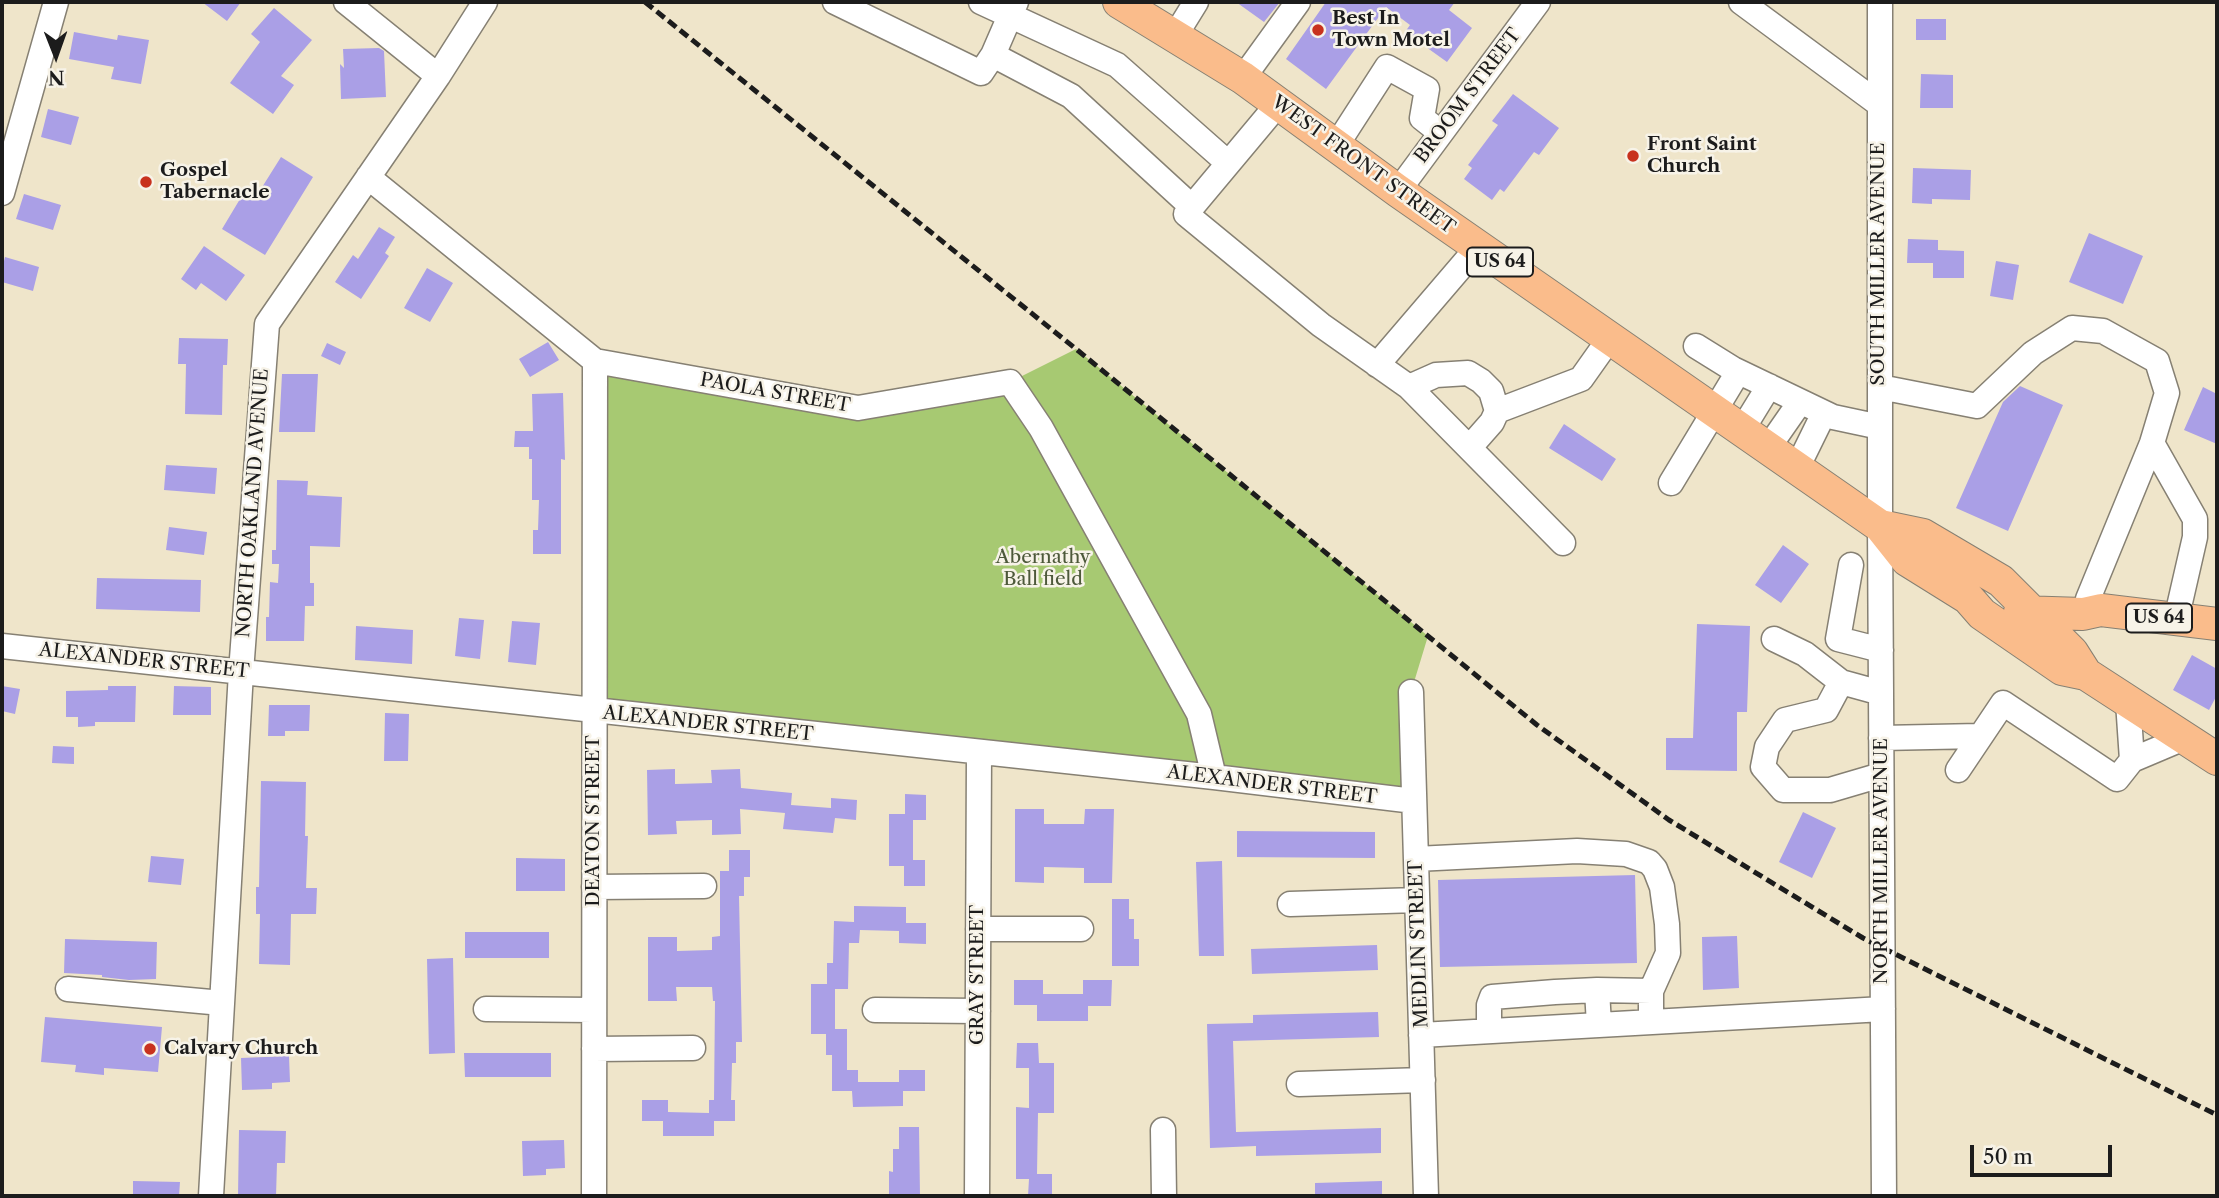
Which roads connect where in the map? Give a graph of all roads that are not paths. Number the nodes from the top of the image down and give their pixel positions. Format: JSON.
{"nodes":[{"id":1,"x":56,"y":2,"type":"edge"},
{"id":2,"x":346,"y":2,"type":"edge"},
{"id":3,"x":485,"y":2,"type":"edge"},
{"id":4,"x":835,"y":2,"type":"edge"},
{"id":5,"x":981,"y":2,"type":"edge"},
{"id":6,"x":1196,"y":2,"type":"edge"},
{"id":7,"x":1298,"y":2,"type":"edge"},
{"id":8,"x":1538,"y":2,"type":"edge"},
{"id":9,"x":1741,"y":2,"type":"edge"},
{"id":10,"x":1880,"y":2,"type":"edge"},
{"id":11,"x":1123,"y":3,"type":"edge"},
{"id":12,"x":1013,"y":8,"type":"edge"},
{"id":13,"x":1175,"y":36,"type":"junction"},
{"id":14,"x":993,"y":55,"type":"junction"},
{"id":15,"x":438,"y":76,"type":"junction"},
{"id":16,"x":1243,"y":78,"type":"junction"},
{"id":17,"x":1278,"y":104,"type":"junction"},
{"id":18,"x":1879,"y":104,"type":"junction"},
{"id":19,"x":1441,"y":133,"type":"junction"},
{"id":20,"x":1336,"y":146,"type":"junction"},
{"id":21,"x":1228,"y":163,"type":"junction"},
{"id":22,"x":368,"y":177,"type":"junction"},
{"id":23,"x":1398,"y":191,"type":"junction"},
{"id":24,"x":2,"y":193,"type":"edge"},
{"id":25,"x":1192,"y":207,"type":"junction"},
{"id":26,"x":1478,"y":247,"type":"junction"},
{"id":27,"x":1610,"y":338,"type":"junction"},
{"id":28,"x":1696,"y":346,"type":"dead end"},
{"id":29,"x":595,"y":361,"type":"junction"},
{"id":30,"x":1377,"y":365,"type":"junction"},
{"id":31,"x":1738,"y":372,"type":"junction"},
{"id":32,"x":1769,"y":386,"type":"junction"},
{"id":33,"x":1409,"y":387,"type":"junction"},
{"id":34,"x":1880,"y":387,"type":"junction"},
{"id":35,"x":1800,"y":402,"type":"junction"},
{"id":36,"x":1714,"y":410,"type":"junction"},
{"id":37,"x":1497,"y":411,"type":"junction"},
{"id":38,"x":1824,"y":413,"type":"junction"},
{"id":39,"x":1880,"y":427,"type":"junction"},
{"id":40,"x":1742,"y":430,"type":"junction"},
{"id":41,"x":2151,"y":443,"type":"junction"},
{"id":42,"x":1470,"y":447,"type":"junction"},
{"id":43,"x":1768,"y":448,"type":"junction"},
{"id":44,"x":1797,"y":468,"type":"junction"},
{"id":45,"x":1671,"y":483,"type":"dead end"},
{"id":46,"x":1880,"y":526,"type":"junction"},
{"id":47,"x":1563,"y":543,"type":"dead end"},
{"id":48,"x":1851,"y":565,"type":"dead end"},
{"id":49,"x":2001,"y":581,"type":"junction"},
{"id":50,"x":1968,"y":598,"type":"junction"},
{"id":51,"x":2095,"y":605,"type":"junction"},
{"id":52,"x":2032,"y":613,"type":"junction"},
{"id":53,"x":2175,"y":620,"type":"junction"},
{"id":54,"x":2217,"y":624,"type":"edge"},
{"id":55,"x":1774,"y":639,"type":"dead end"},
{"id":56,"x":2,"y":646,"type":"edge"},
{"id":57,"x":1881,"y":650,"type":"junction"},
{"id":58,"x":241,"y":672,"type":"junction"},
{"id":59,"x":2086,"y":674,"type":"junction"},
{"id":60,"x":1841,"y":682,"type":"junction"},
{"id":61,"x":1411,"y":692,"type":"dead end"},
{"id":62,"x":1881,"y":693,"type":"junction"},
{"id":63,"x":2128,"y":702,"type":"junction"},
{"id":64,"x":594,"y":711,"type":"junction"},
{"id":65,"x":1980,"y":736,"type":"junction"},
{"id":66,"x":1881,"y":738,"type":"junction"},
{"id":67,"x":2184,"y":738,"type":"junction"},
{"id":68,"x":979,"y":753,"type":"junction"},
{"id":69,"x":2217,"y":759,"type":"edge"},
{"id":70,"x":2132,"y":760,"type":"junction"},
{"id":71,"x":1958,"y":770,"type":"dead end"},
{"id":72,"x":1881,"y":775,"type":"junction"},
{"id":73,"x":1214,"y":777,"type":"junction"},
{"id":74,"x":1414,"y":802,"type":"junction"},
{"id":75,"x":1416,"y":859,"type":"junction"},
{"id":76,"x":704,"y":886,"type":"dead end"},
{"id":77,"x":594,"y":887,"type":"junction"},
{"id":78,"x":1417,"y":900,"type":"junction"},
{"id":79,"x":1290,"y":904,"type":"dead end"},
{"id":80,"x":978,"y":929,"type":"junction"},
{"id":81,"x":1081,"y":929,"type":"dead end"},
{"id":82,"x":68,"y":989,"type":"dead end"},
{"id":83,"x":1597,"y":990,"type":"junction"},
{"id":84,"x":1651,"y":991,"type":"junction"},
{"id":85,"x":1555,"y":992,"type":"junction"},
{"id":86,"x":222,"y":1003,"type":"junction"},
{"id":87,"x":486,"y":1009,"type":"dead end"},
{"id":88,"x":1883,"y":1009,"type":"junction"},
{"id":89,"x":593,"y":1010,"type":"junction"},
{"id":90,"x":875,"y":1010,"type":"dead end"},
{"id":91,"x":978,"y":1011,"type":"junction"},
{"id":92,"x":1651,"y":1022,"type":"junction"},
{"id":93,"x":1599,"y":1025,"type":"junction"},
{"id":94,"x":1558,"y":1027,"type":"junction"},
{"id":95,"x":1489,"y":1031,"type":"junction"},
{"id":96,"x":1422,"y":1035,"type":"junction"},
{"id":97,"x":693,"y":1048,"type":"dead end"},
{"id":98,"x":594,"y":1049,"type":"junction"},
{"id":99,"x":1423,"y":1080,"type":"junction"},
{"id":100,"x":1299,"y":1084,"type":"dead end"},
{"id":101,"x":1163,"y":1130,"type":"dead end"},
{"id":102,"x":211,"y":1196,"type":"edge"},
{"id":103,"x":594,"y":1196,"type":"edge"},
{"id":104,"x":977,"y":1196,"type":"edge"},
{"id":105,"x":1164,"y":1196,"type":"edge"},
{"id":106,"x":1426,"y":1196,"type":"edge"},
{"id":107,"x":1884,"y":1196,"type":"edge"}],
"edges":[{"from":1,"to":24,"type":"street"},
{"from":2,"to":15,"type":"street"},
{"from":3,"to":15,"type":"street","name":"NORTH OAKLAND AVENUE"},
{"from":4,"to":14,"type":"street"},
{"from":5,"to":12,"type":"street"},
{"from":6,"to":13,"type":"street"},
{"from":7,"to":16,"type":"street"},
{"from":8,"to":19,"type":"street","name":"BROOM STREET"},
{"from":9,"to":18,"type":"street"},
{"from":10,"to":18,"type":"street","name":"SOUTH MILLER AVENUE"},
{"from":11,"to":13,"type":"main road","name":"WEST FRONT STREET","number":"US 64"},
{"from":12,"to":14,"type":"street"},
{"from":12,"to":21,"type":"street"},
{"from":13,"to":16,"type":"main road","name":"WEST FRONT STREET","number":"US 64"},
{"from":14,"to":25,"type":"street"},
{"from":15,"to":22,"type":"street","name":"NORTH OAKLAND AVENUE"},
{"from":16,"to":17,"type":"main road","name":"WEST FRONT STREET","number":"US 64"},
{"from":17,"to":20,"type":"main road","name":"WEST FRONT STREET","number":"US 64"},
{"from":17,"to":21,"type":"street"},
{"from":18,"to":34,"type":"street","name":"SOUTH MILLER AVENUE"},
{"from":19,"to":20,"type":"street"},
{"from":19,"to":23,"type":"street","name":"BROOM STREET"},
{"from":20,"to":23,"type":"main road","name":"WEST FRONT STREET","number":"US 64"},
{"from":21,"to":25,"type":"street"},
{"from":22,"to":29,"type":"street","name":"PAOLA STREET"},
{"from":22,"to":58,"type":"street","name":"NORTH OAKLAND AVENUE"},
{"from":23,"to":26,"type":"main road","name":"WEST FRONT STREET","number":"US 64"},
{"from":25,"to":30,"type":"street"},
{"from":26,"to":27,"type":"main road","name":"WEST FRONT STREET","number":"US 64"},
{"from":26,"to":30,"type":"street"},
{"from":27,"to":36,"type":"main road","name":"WEST FRONT STREET","number":"US 64"},
{"from":27,"to":37,"type":"street"},
{"from":28,"to":31,"type":"street"},
{"from":29,"to":64,"type":"street","name":"DEATON STREET"},
{"from":29,"to":73,"type":"street","name":"PAOLA STREET"},
{"from":30,"to":33,"type":"street"},
{"from":31,"to":32,"type":"street"},
{"from":31,"to":36,"type":"street"},
{"from":32,"to":35,"type":"street"},
{"from":32,"to":40,"type":"street"},
{"from":33,"to":37,"type":"street"},
{"from":33,"to":42,"type":"street"},
{"from":34,"to":39,"type":"street","name":"SOUTH MILLER AVENUE"},
{"from":34,"to":41,"type":"street"},
{"from":35,"to":38,"type":"street"},
{"from":35,"to":43,"type":"street"},
{"from":36,"to":40,"type":"main road","name":"WEST FRONT STREET","number":"US 64"},
{"from":36,"to":45,"type":"street"},
{"from":37,"to":42,"type":"street"},
{"from":38,"to":39,"type":"street"},
{"from":38,"to":44,"type":"street"},
{"from":39,"to":46,"type":"street","name":"SOUTH MILLER AVENUE"},
{"from":40,"to":43,"type":"main road","name":"WEST FRONT STREET","number":"US 64"},
{"from":41,"to":51,"type":"street"},
{"from":41,"to":53,"type":"street"},
{"from":42,"to":47,"type":"street"},
{"from":43,"to":44,"type":"main road","name":"WEST FRONT STREET","number":"US 64"},
{"from":44,"to":46,"type":"main road","name":"WEST FRONT STREET","number":"US 64"},
{"from":46,"to":49,"type":"main road","name":"WEST FRONT STREET","number":"US 64"},
{"from":46,"to":50,"type":"main road","name":"WEST FRONT STREET"},
{"from":46,"to":57,"type":"street","name":"NORTH MILLER AVENUE"},
{"from":48,"to":57,"type":"street"},
{"from":49,"to":51,"type":"main road","number":"US 64"},
{"from":49,"to":52,"type":"main road","name":"WEST FRONT STREET","number":"US 64"},
{"from":50,"to":52,"type":"main road"},
{"from":50,"to":59,"type":"main road","name":"WEST FRONT STREET"},
{"from":51,"to":52,"type":"main road"},
{"from":51,"to":53,"type":"main road","number":"US 64"},
{"from":52,"to":59,"type":"main road","name":"WEST FRONT STREET","number":"US 64"},
{"from":53,"to":54,"type":"main road","number":"US 64"},
{"from":55,"to":60,"type":"street"},
{"from":56,"to":58,"type":"street","name":"ALEXANDER STREET"},
{"from":57,"to":62,"type":"street","name":"NORTH MILLER AVENUE"},
{"from":58,"to":64,"type":"street","name":"ALEXANDER STREET"},
{"from":58,"to":86,"type":"street","name":"NORTH OAKLAND AVENUE"},
{"from":59,"to":63,"type":"main road","name":"WEST FRONT STREET"},
{"from":60,"to":62,"type":"street"},
{"from":60,"to":72,"type":"street"},
{"from":61,"to":74,"type":"street","name":"MEDLIN STREET"},
{"from":62,"to":66,"type":"street","name":"NORTH MILLER AVENUE"},
{"from":63,"to":67,"type":"main road","name":"WEST FRONT STREET"},
{"from":63,"to":70,"type":"street"},
{"from":64,"to":68,"type":"street","name":"ALEXANDER STREET"},
{"from":64,"to":77,"type":"street","name":"DEATON STREET"},
{"from":65,"to":66,"type":"street"},
{"from":65,"to":70,"type":"street"},
{"from":65,"to":71,"type":"street"},
{"from":66,"to":72,"type":"street","name":"NORTH MILLER AVENUE"},
{"from":67,"to":69,"type":"main road","name":"WEST FRONT STREET"},
{"from":67,"to":70,"type":"street"},
{"from":68,"to":73,"type":"street","name":"ALEXANDER STREET"},
{"from":68,"to":80,"type":"street","name":"GRAY STREET"},
{"from":72,"to":88,"type":"street","name":"NORTH MILLER AVENUE"},
{"from":73,"to":74,"type":"street","name":"ALEXANDER STREET"},
{"from":74,"to":75,"type":"street","name":"MEDLIN STREET"},
{"from":75,"to":78,"type":"street","name":"MEDLIN STREET"},
{"from":75,"to":84,"type":"street"},
{"from":76,"to":77,"type":"street"},
{"from":77,"to":89,"type":"street","name":"DEATON STREET"},
{"from":78,"to":79,"type":"street"},
{"from":78,"to":96,"type":"street","name":"MEDLIN STREET"},
{"from":80,"to":81,"type":"street"},
{"from":80,"to":91,"type":"street","name":"GRAY STREET"},
{"from":82,"to":86,"type":"street"},
{"from":83,"to":84,"type":"street"},
{"from":83,"to":85,"type":"street"},
{"from":83,"to":93,"type":"street"},
{"from":84,"to":92,"type":"street"},
{"from":85,"to":94,"type":"street"},
{"from":85,"to":95,"type":"street"},
{"from":86,"to":102,"type":"street","name":"NORTH OAKLAND AVENUE"},
{"from":87,"to":89,"type":"street"},
{"from":88,"to":92,"type":"street"},
{"from":88,"to":107,"type":"street","name":"NORTH MILLER AVENUE"},
{"from":89,"to":98,"type":"street","name":"DEATON STREET"},
{"from":90,"to":91,"type":"street"},
{"from":91,"to":104,"type":"street","name":"GRAY STREET"},
{"from":92,"to":93,"type":"street"},
{"from":93,"to":94,"type":"street"},
{"from":94,"to":95,"type":"street"},
{"from":95,"to":96,"type":"street"},
{"from":96,"to":99,"type":"street","name":"MEDLIN STREET"},
{"from":97,"to":98,"type":"street"},
{"from":98,"to":103,"type":"street","name":"DEATON STREET"},
{"from":99,"to":100,"type":"street"},
{"from":99,"to":106,"type":"street","name":"MEDLIN STREET"},
{"from":101,"to":105,"type":"street"}]}
